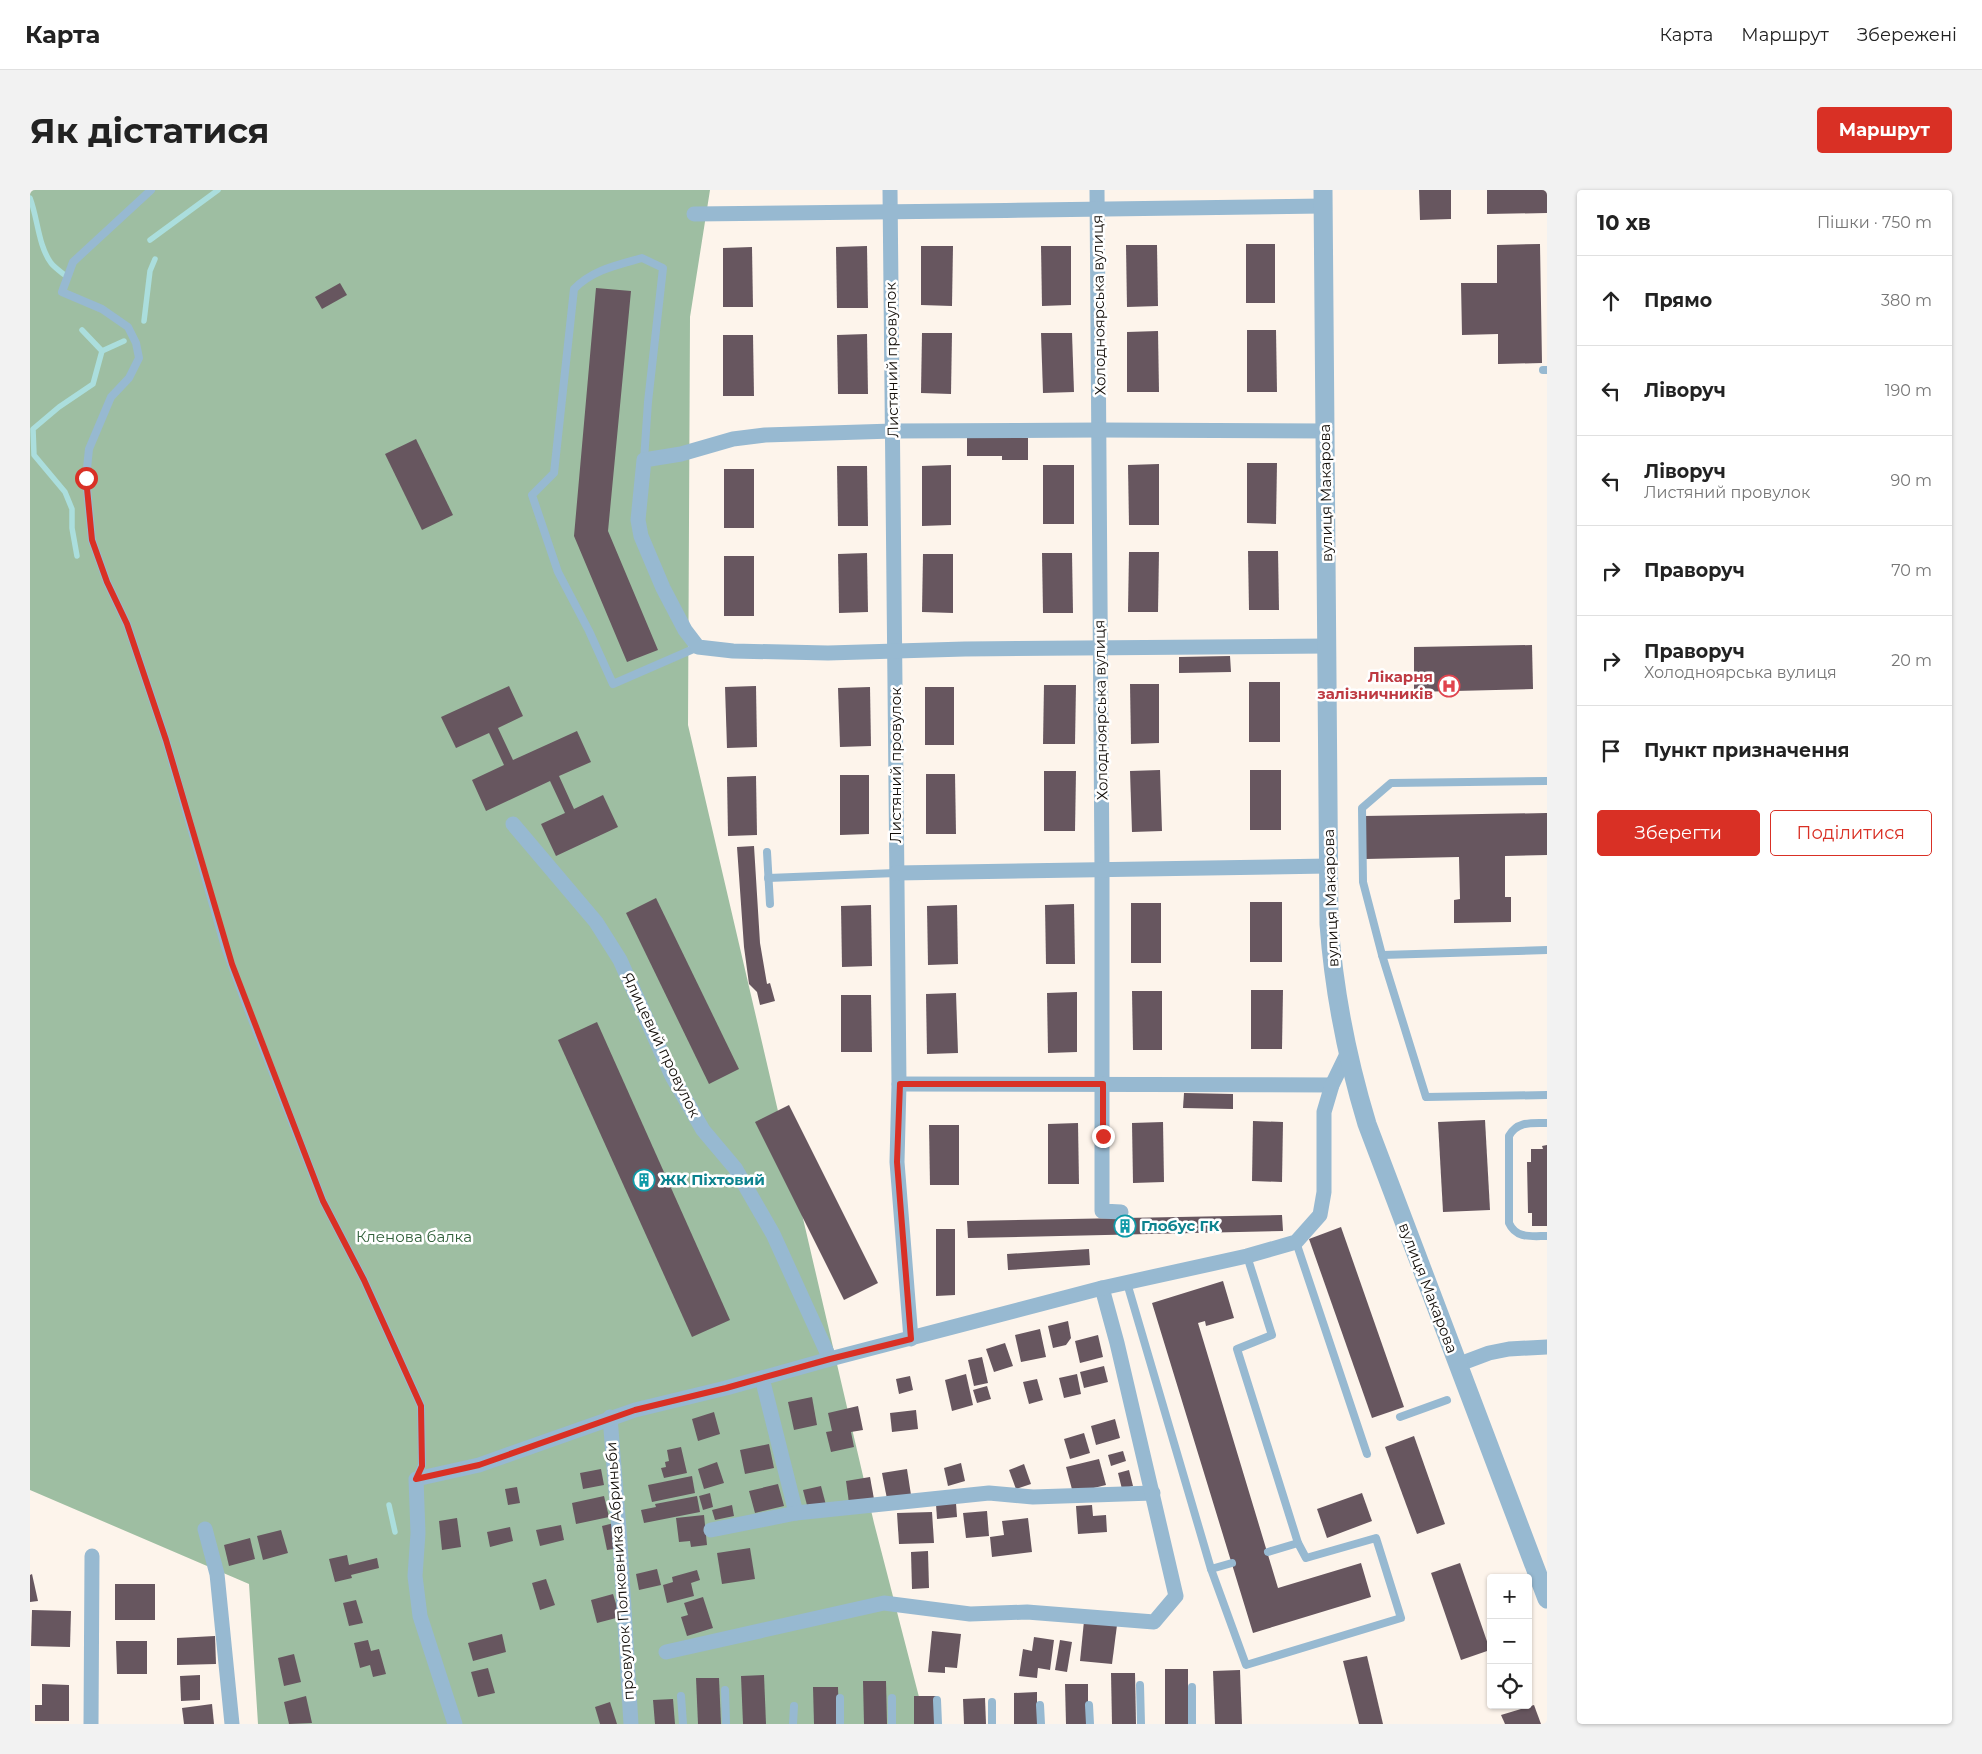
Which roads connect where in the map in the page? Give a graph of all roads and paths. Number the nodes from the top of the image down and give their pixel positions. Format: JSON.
{"nodes":[{"id":1,"x":151,"y":190,"type":"edge"},
{"id":2,"x":890,"y":190,"type":"edge"},
{"id":3,"x":1097,"y":190,"type":"edge"},
{"id":4,"x":1323,"y":198,"type":"edge"},
{"id":5,"x":1097,"y":208,"type":"junction"},
{"id":6,"x":891,"y":211,"type":"junction"},
{"id":7,"x":694,"y":214,"type":"dead end"},
{"id":8,"x":1100,"y":430,"type":"junction"},
{"id":9,"x":1325,"y":430,"type":"junction"},
{"id":10,"x":893,"y":431,"type":"junction"},
{"id":11,"x":644,"y":460,"type":"junction"},
{"id":12,"x":1328,"y":646,"type":"junction"},
{"id":13,"x":698,"y":647,"type":"junction"},
{"id":14,"x":1100,"y":649,"type":"junction"},
{"id":15,"x":895,"y":652,"type":"junction"},
{"id":16,"x":1547,"y":781,"type":"edge"},
{"id":17,"x":513,"y":824,"type":"dead end"},
{"id":18,"x":767,"y":852,"type":"dead end"},
{"id":19,"x":1329,"y":866,"type":"junction"},
{"id":20,"x":1102,"y":870,"type":"junction"},
{"id":21,"x":896,"y":873,"type":"junction"},
{"id":22,"x":768,"y":878,"type":"junction"},
{"id":23,"x":770,"y":904,"type":"dead end"},
{"id":24,"x":1547,"y":950,"type":"edge"},
{"id":25,"x":1382,"y":955,"type":"junction"},
{"id":26,"x":1348,"y":1052,"type":"junction"},
{"id":27,"x":900,"y":1084,"type":"junction"},
{"id":28,"x":1103,"y":1084,"type":"junction"},
{"id":29,"x":1332,"y":1085,"type":"junction"},
{"id":30,"x":1547,"y":1095,"type":"edge"},
{"id":31,"x":1547,"y":1123,"type":"edge"},
{"id":32,"x":1121,"y":1212,"type":"dead end"},
{"id":33,"x":1547,"y":1236,"type":"edge"},
{"id":34,"x":1296,"y":1242,"type":"junction"},
{"id":35,"x":1247,"y":1256,"type":"junction"},
{"id":36,"x":1128,"y":1283,"type":"junction"},
{"id":37,"x":1102,"y":1288,"type":"junction"},
{"id":38,"x":911,"y":1339,"type":"junction"},
{"id":39,"x":1547,"y":1347,"type":"edge"},
{"id":40,"x":830,"y":1359,"type":"junction"},
{"id":41,"x":1458,"y":1365,"type":"junction"},
{"id":42,"x":762,"y":1378,"type":"junction"},
{"id":43,"x":1447,"y":1400,"type":"dead end"},
{"id":44,"x":610,"y":1417,"type":"junction"},
{"id":45,"x":1400,"y":1418,"type":"dead end"},
{"id":46,"x":1367,"y":1454,"type":"dead end"},
{"id":47,"x":416,"y":1479,"type":"junction"},
{"id":48,"x":1153,"y":1493,"type":"junction"},
{"id":49,"x":796,"y":1513,"type":"junction"},
{"id":50,"x":205,"y":1529,"type":"dead end"},
{"id":51,"x":711,"y":1530,"type":"dead end"},
{"id":52,"x":1298,"y":1543,"type":"junction"},
{"id":53,"x":1268,"y":1552,"type":"dead end"},
{"id":54,"x":92,"y":1556,"type":"dead end"},
{"id":55,"x":1232,"y":1563,"type":"dead end"},
{"id":56,"x":1211,"y":1569,"type":"junction"},
{"id":57,"x":1547,"y":1599,"type":"edge"},
{"id":58,"x":666,"y":1652,"type":"dead end"},
{"id":59,"x":1140,"y":1685,"type":"dead end"},
{"id":60,"x":1192,"y":1687,"type":"dead end"},
{"id":61,"x":725,"y":1690,"type":"dead end"},
{"id":62,"x":681,"y":1696,"type":"dead end"},
{"id":63,"x":840,"y":1698,"type":"dead end"},
{"id":64,"x":892,"y":1698,"type":"dead end"},
{"id":65,"x":937,"y":1700,"type":"dead end"},
{"id":66,"x":992,"y":1702,"type":"dead end"},
{"id":67,"x":1040,"y":1705,"type":"dead end"},
{"id":68,"x":794,"y":1706,"type":"dead end"},
{"id":69,"x":1089,"y":1706,"type":"dead end"},
{"id":70,"x":90,"y":1724,"type":"edge"},
{"id":71,"x":232,"y":1724,"type":"edge"},
{"id":72,"x":455,"y":1724,"type":"edge"},
{"id":73,"x":631,"y":1724,"type":"edge"},
{"id":74,"x":683,"y":1724,"type":"edge"},
{"id":75,"x":726,"y":1724,"type":"edge"},
{"id":76,"x":793,"y":1724,"type":"edge"},
{"id":77,"x":840,"y":1724,"type":"edge"},
{"id":78,"x":892,"y":1724,"type":"edge"},
{"id":79,"x":938,"y":1724,"type":"edge"},
{"id":80,"x":992,"y":1724,"type":"edge"},
{"id":81,"x":1040,"y":1724,"type":"edge"},
{"id":82,"x":1090,"y":1724,"type":"edge"},
{"id":83,"x":1141,"y":1724,"type":"edge"},
{"id":84,"x":1192,"y":1724,"type":"edge"}],
"edges":[{"from":1,"to":47,"type":"lane"},
{"from":2,"to":6,"type":"street","name":"Листяний провулок"},
{"from":3,"to":5,"type":"street","name":"Холодноярська вулиця"},
{"from":4,"to":5,"type":"street"},
{"from":4,"to":9,"type":"street","name":"вулиця Макарова"},
{"from":5,"to":6,"type":"street"},
{"from":5,"to":8,"type":"street","name":"Холодноярська вулиця"},
{"from":6,"to":7,"type":"street"},
{"from":6,"to":10,"type":"street","name":"Листяний провулок"},
{"from":8,"to":9,"type":"street"},
{"from":8,"to":10,"type":"street"},
{"from":8,"to":14,"type":"street","name":"Холодноярська вулиця"},
{"from":9,"to":12,"type":"street","name":"вулиця Макарова"},
{"from":10,"to":11,"type":"street"},
{"from":10,"to":15,"type":"street","name":"Листяний провулок"},
{"from":11,"to":13,"type":"street"},
{"from":11,"to":13,"type":"lane"},
{"from":12,"to":14,"type":"street"},
{"from":12,"to":19,"type":"street","name":"вулиця Макарова"},
{"from":13,"to":15,"type":"street"},
{"from":14,"to":15,"type":"street"},
{"from":14,"to":20,"type":"street","name":"Холодноярська вулиця"},
{"from":15,"to":21,"type":"street","name":"Листяний провулок"},
{"from":16,"to":25,"type":"lane"},
{"from":17,"to":40,"type":"street","name":"Ялицевий провулок"},
{"from":18,"to":22,"type":"lane"},
{"from":19,"to":20,"type":"street"},
{"from":19,"to":26,"type":"street","name":"вулиця Макарова"},
{"from":20,"to":21,"type":"street"},
{"from":20,"to":28,"type":"street","name":"Холодноярська вулиця"},
{"from":21,"to":22,"type":"lane"},
{"from":21,"to":27,"type":"street","name":"Листяний провулок"},
{"from":22,"to":23,"type":"lane"},
{"from":24,"to":25,"type":"lane"},
{"from":25,"to":30,"type":"lane"},
{"from":26,"to":29,"type":"street"},
{"from":26,"to":41,"type":"street","name":"вулиця Макарова"},
{"from":27,"to":28,"type":"street"},
{"from":27,"to":38,"type":"street","name":"Листяний провулок"},
{"from":28,"to":29,"type":"street"},
{"from":28,"to":32,"type":"street","name":"Холодноярська вулиця"},
{"from":29,"to":34,"type":"street"},
{"from":31,"to":33,"type":"lane"},
{"from":34,"to":35,"type":"street","name":"провулок Полковника Абриньби"},
{"from":34,"to":46,"type":"lane"},
{"from":35,"to":36,"type":"street","name":"провулок Полковника Абриньби"},
{"from":35,"to":52,"type":"lane"},
{"from":36,"to":37,"type":"street","name":"провулок Полковника Абриньби"},
{"from":36,"to":56,"type":"lane"},
{"from":37,"to":38,"type":"street","name":"провулок Полковника Абриньби"},
{"from":37,"to":48,"type":"street"},
{"from":38,"to":40,"type":"street","name":"провулок Полковника Абриньби"},
{"from":39,"to":41,"type":"street"},
{"from":40,"to":42,"type":"street","name":"провулок Полковника Абриньби"},
{"from":41,"to":57,"type":"street","name":"вулиця Макарова"},
{"from":42,"to":44,"type":"street","name":"провулок Полковника Абриньби"},
{"from":42,"to":49,"type":"street"},
{"from":43,"to":45,"type":"lane"},
{"from":44,"to":47,"type":"street","name":"провулок Полковника Абриньби"},
{"from":44,"to":73,"type":"street","name":"провулок Полковника Абриньби"},
{"from":47,"to":72,"type":"street"},
{"from":48,"to":49,"type":"street"},
{"from":48,"to":58,"type":"street"},
{"from":49,"to":51,"type":"street"},
{"from":50,"to":71,"type":"street"},
{"from":52,"to":53,"type":"lane"},
{"from":52,"to":56,"type":"lane"},
{"from":54,"to":70,"type":"street"},
{"from":55,"to":56,"type":"lane"},
{"from":59,"to":83,"type":"lane"},
{"from":60,"to":84,"type":"lane"},
{"from":61,"to":75,"type":"lane"},
{"from":62,"to":74,"type":"lane"},
{"from":63,"to":77,"type":"lane"},
{"from":64,"to":78,"type":"lane"},
{"from":65,"to":79,"type":"lane"},
{"from":66,"to":80,"type":"lane"},
{"from":67,"to":81,"type":"lane"},
{"from":68,"to":76,"type":"lane"},
{"from":69,"to":82,"type":"lane"}]}
